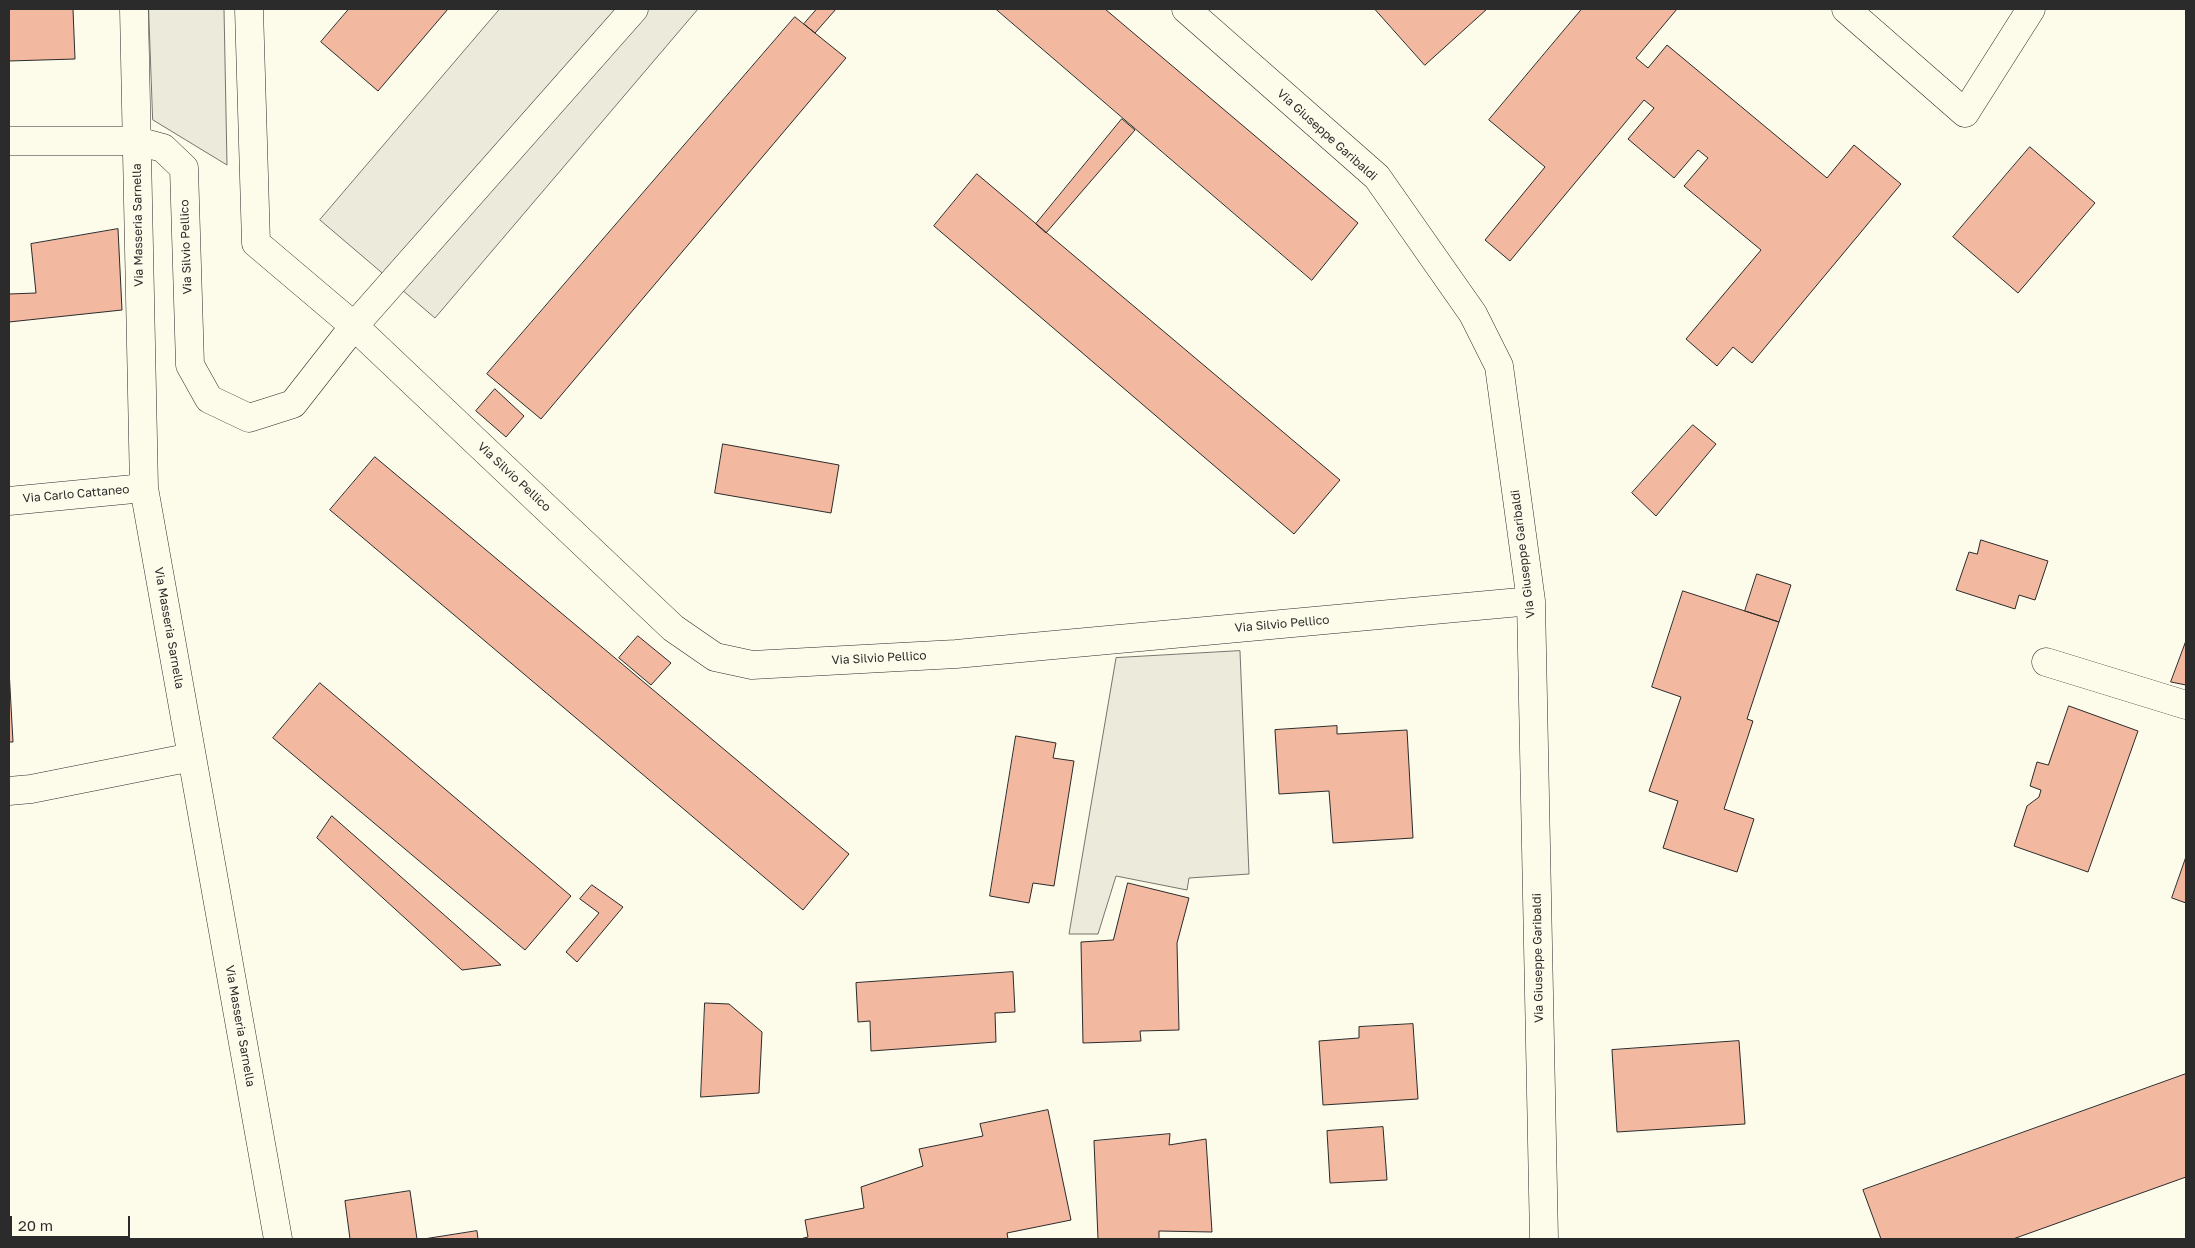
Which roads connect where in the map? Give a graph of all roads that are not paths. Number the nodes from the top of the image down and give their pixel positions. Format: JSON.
{"nodes":[{"id":1,"x":134,"y":9,"type":"edge"},
{"id":2,"x":249,"y":9,"type":"edge"},
{"id":3,"x":634,"y":9,"type":"edge"},
{"id":4,"x":1846,"y":9,"type":"edge"},
{"id":5,"x":2031,"y":9,"type":"edge"},
{"id":6,"x":1195,"y":12,"type":"edge"},
{"id":7,"x":9,"y":141,"type":"edge"},
{"id":8,"x":137,"y":141,"type":"junction"},
{"id":9,"x":354,"y":326,"type":"junction"},
{"id":10,"x":144,"y":488,"type":"junction"},
{"id":11,"x":9,"y":501,"type":"edge"},
{"id":12,"x":1531,"y":601,"type":"junction"},
{"id":13,"x":2046,"y":662,"type":"dead end"},
{"id":14,"x":2186,"y":705,"type":"edge"},
{"id":15,"x":192,"y":757,"type":"junction"},
{"id":16,"x":9,"y":791,"type":"edge"},
{"id":17,"x":278,"y":1239,"type":"edge"},
{"id":18,"x":1544,"y":1239,"type":"edge"}],
"edges":[{"from":1,"to":8,"type":"street","name":"Via Masseria Sarnella"},
{"from":2,"to":9,"type":"street","name":"Via Silvio Pellico"},
{"from":3,"to":9,"type":"street"},
{"from":4,"to":5,"type":"street"},
{"from":6,"to":12,"type":"street","name":"Via Giuseppe Garibaldi"},
{"from":7,"to":8,"type":"street"},
{"from":8,"to":9,"type":"street","name":"Via Silvio Pellico"},
{"from":8,"to":10,"type":"street","name":"Via Masseria Sarnella"},
{"from":9,"to":12,"type":"street","name":"Via Silvio Pellico"},
{"from":10,"to":11,"type":"street","name":"Via Carlo Cattaneo"},
{"from":10,"to":15,"type":"street","name":"Via Masseria Sarnella"},
{"from":12,"to":18,"type":"street","name":"Via Giuseppe Garibaldi"},
{"from":13,"to":14,"type":"street"},
{"from":15,"to":16,"type":"street"},
{"from":15,"to":17,"type":"street","name":"Via Masseria Sarnella"}]}
